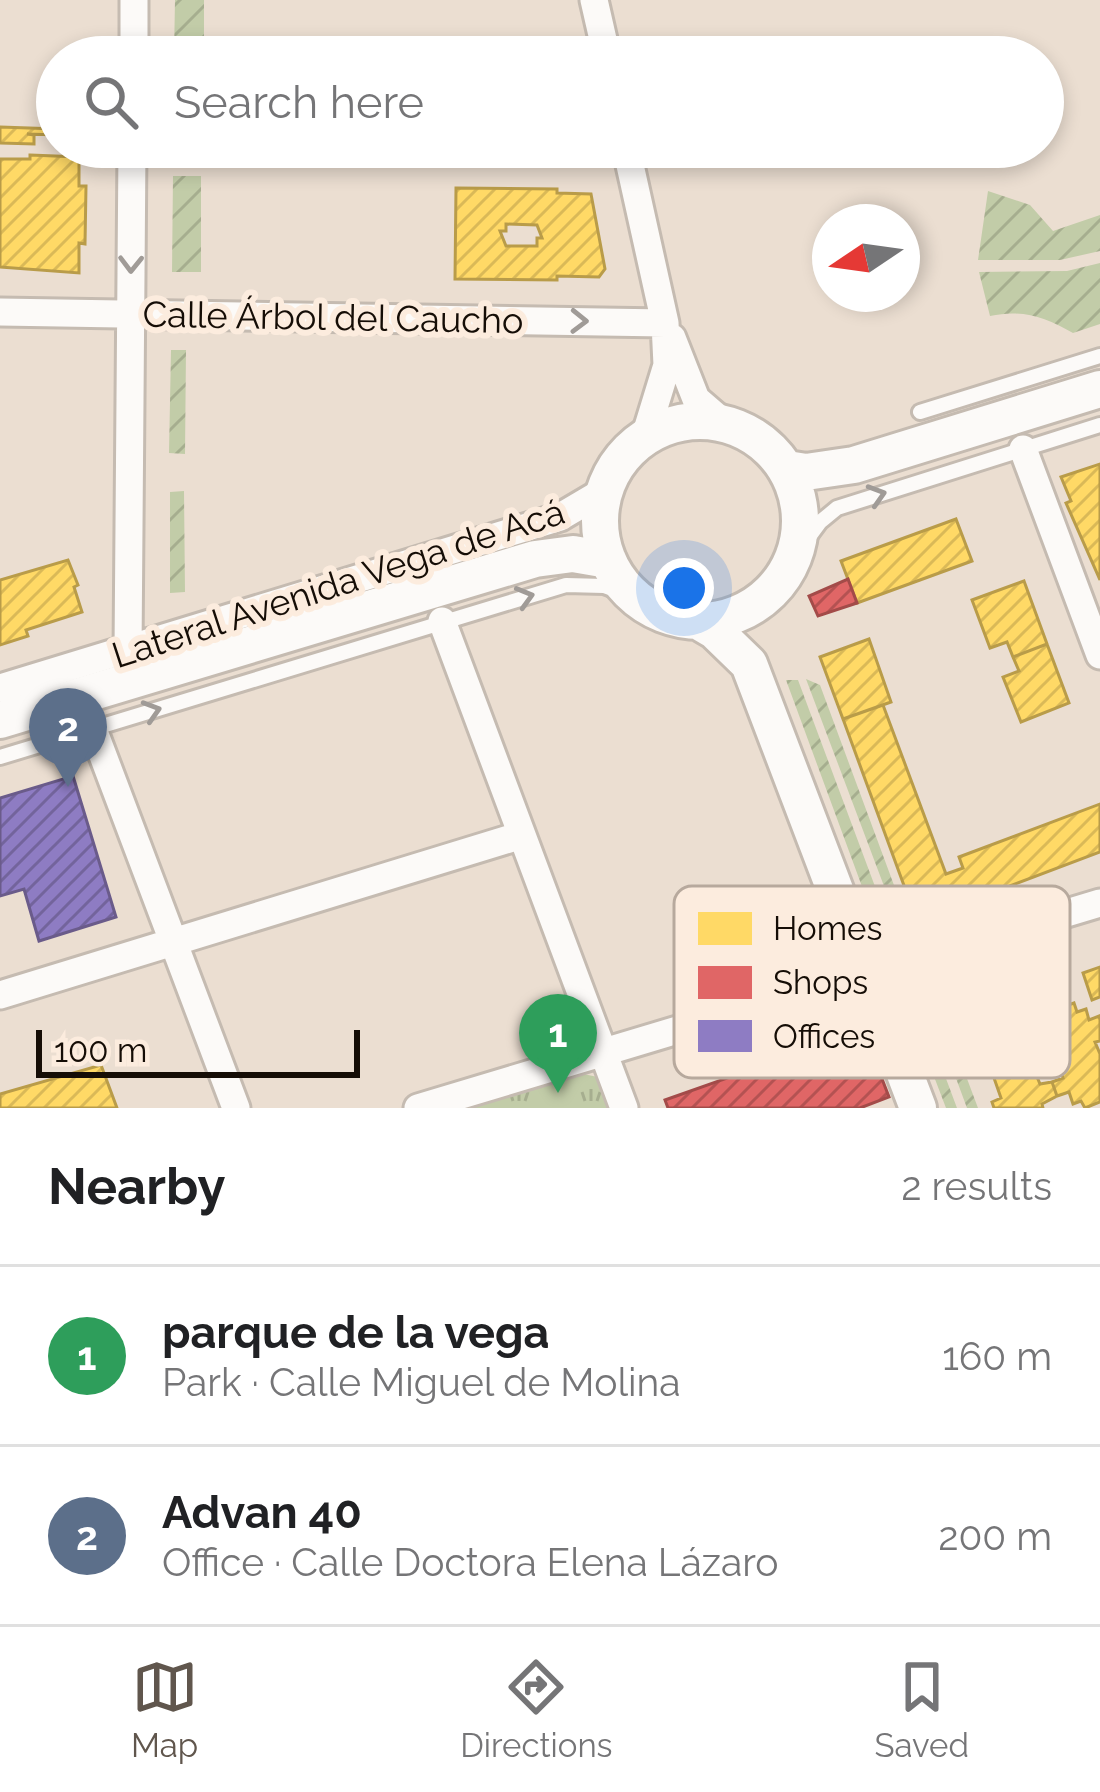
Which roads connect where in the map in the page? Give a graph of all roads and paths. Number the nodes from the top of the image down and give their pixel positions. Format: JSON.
{"nodes":[{"id":1,"x":134,"y":0,"type":"edge"},
{"id":2,"x":594,"y":0,"type":"edge"},
{"id":3,"x":134,"y":36,"type":"edge"},
{"id":4,"x":602,"y":36,"type":"edge"},
{"id":5,"x":133,"y":168,"type":"edge"},
{"id":6,"x":631,"y":168,"type":"edge"},
{"id":7,"x":0,"y":312,"type":"edge"},
{"id":8,"x":130,"y":314,"type":"junction"},
{"id":9,"x":665,"y":323,"type":"junction"},
{"id":10,"x":1100,"y":356,"type":"edge"},
{"id":11,"x":1100,"y":389,"type":"edge"},
{"id":12,"x":920,"y":412,"type":"dead end"},
{"id":13,"x":725,"y":424,"type":"junction"},
{"id":14,"x":1100,"y":425,"type":"edge"},
{"id":15,"x":644,"y":440,"type":"junction"},
{"id":16,"x":1024,"y":449,"type":"junction"},
{"id":17,"x":854,"y":465,"type":"junction"},
{"id":18,"x":787,"y":469,"type":"junction"},
{"id":19,"x":601,"y":506,"type":"junction"},
{"id":20,"x":801,"y":516,"type":"junction"},
{"id":21,"x":555,"y":554,"type":"junction"},
{"id":22,"x":608,"y":560,"type":"junction"},
{"id":23,"x":789,"y":564,"type":"junction"},
{"id":24,"x":637,"y":598,"type":"junction"},
{"id":25,"x":760,"y":602,"type":"junction"},
{"id":26,"x":442,"y":621,"type":"junction"},
{"id":27,"x":698,"y":621,"type":"junction"},
{"id":28,"x":128,"y":652,"type":"junction"},
{"id":29,"x":1100,"y":655,"type":"edge"},
{"id":30,"x":749,"y":664,"type":"junction"},
{"id":31,"x":0,"y":688,"type":"edge"},
{"id":32,"x":0,"y":720,"type":"edge"},
{"id":33,"x":93,"y":729,"type":"junction"},
{"id":34,"x":0,"y":757,"type":"edge"},
{"id":35,"x":523,"y":835,"type":"junction"},
{"id":36,"x":834,"y":886,"type":"edge"},
{"id":37,"x":1100,"y":903,"type":"edge"},
{"id":38,"x":1070,"y":912,"type":"edge"},
{"id":39,"x":172,"y":944,"type":"junction"},
{"id":40,"x":0,"y":995,"type":"edge"},
{"id":41,"x":674,"y":1033,"type":"edge"},
{"id":42,"x":604,"y":1054,"type":"junction"},
{"id":43,"x":907,"y":1078,"type":"edge"},
{"id":44,"x":236,"y":1108,"type":"edge"},
{"id":45,"x":418,"y":1108,"type":"edge"},
{"id":46,"x":624,"y":1108,"type":"edge"},
{"id":47,"x":918,"y":1108,"type":"edge"}],
"edges":[{"from":1,"to":3,"type":"street"},
{"from":2,"to":4,"type":"street"},
{"from":5,"to":8,"type":"street","one_way":true},
{"from":6,"to":9,"type":"street"},
{"from":7,"to":8,"type":"street","name":"Calle Árbol del Caucho"},
{"from":8,"to":9,"type":"street","name":"Calle Árbol del Caucho","one_way":true},
{"from":8,"to":28,"type":"street"},
{"from":9,"to":13,"type":"street"},
{"from":9,"to":15,"type":"street"},
{"from":10,"to":12,"type":"lane"},
{"from":11,"to":17,"type":"main road"},
{"from":13,"to":15,"type":"main road"},
{"from":13,"to":18,"type":"main road"},
{"from":14,"to":16,"type":"lane"},
{"from":15,"to":19,"type":"main road"},
{"from":23,"to":16,"type":"lane","one_way":true},
{"from":16,"to":29,"type":"street"},
{"from":17,"to":18,"type":"main road"},
{"from":17,"to":20,"type":"main road"},
{"from":18,"to":20,"type":"main road"},
{"from":19,"to":21,"type":"main road"},
{"from":19,"to":22,"type":"main road"},
{"from":19,"to":28,"type":"street","name":"Lateral Avenida Vega de Acá"},
{"from":20,"to":23,"type":"main road"},
{"from":21,"to":22,"type":"main road"},
{"from":21,"to":32,"type":"main road"},
{"from":22,"to":24,"type":"main road"},
{"from":23,"to":25,"type":"main road"},
{"from":26,"to":24,"type":"lane","one_way":true},
{"from":24,"to":27,"type":"main road"},
{"from":25,"to":27,"type":"main road"},
{"from":25,"to":30,"type":"main road"},
{"from":33,"to":26,"type":"lane","one_way":true},
{"from":26,"to":35,"type":"street"},
{"from":27,"to":30,"type":"main road"},
{"from":28,"to":31,"type":"street","name":"Lateral Avenida Vega de Acá"},
{"from":30,"to":36,"type":"main road"},
{"from":33,"to":34,"type":"lane"},
{"from":33,"to":39,"type":"street"},
{"from":35,"to":39,"type":"street"},
{"from":35,"to":42,"type":"street"},
{"from":37,"to":38,"type":"street"},
{"from":39,"to":40,"type":"street"},
{"from":39,"to":44,"type":"street"},
{"from":41,"to":42,"type":"street"},
{"from":42,"to":45,"type":"street"},
{"from":42,"to":46,"type":"street"},
{"from":43,"to":47,"type":"main road"}]}
